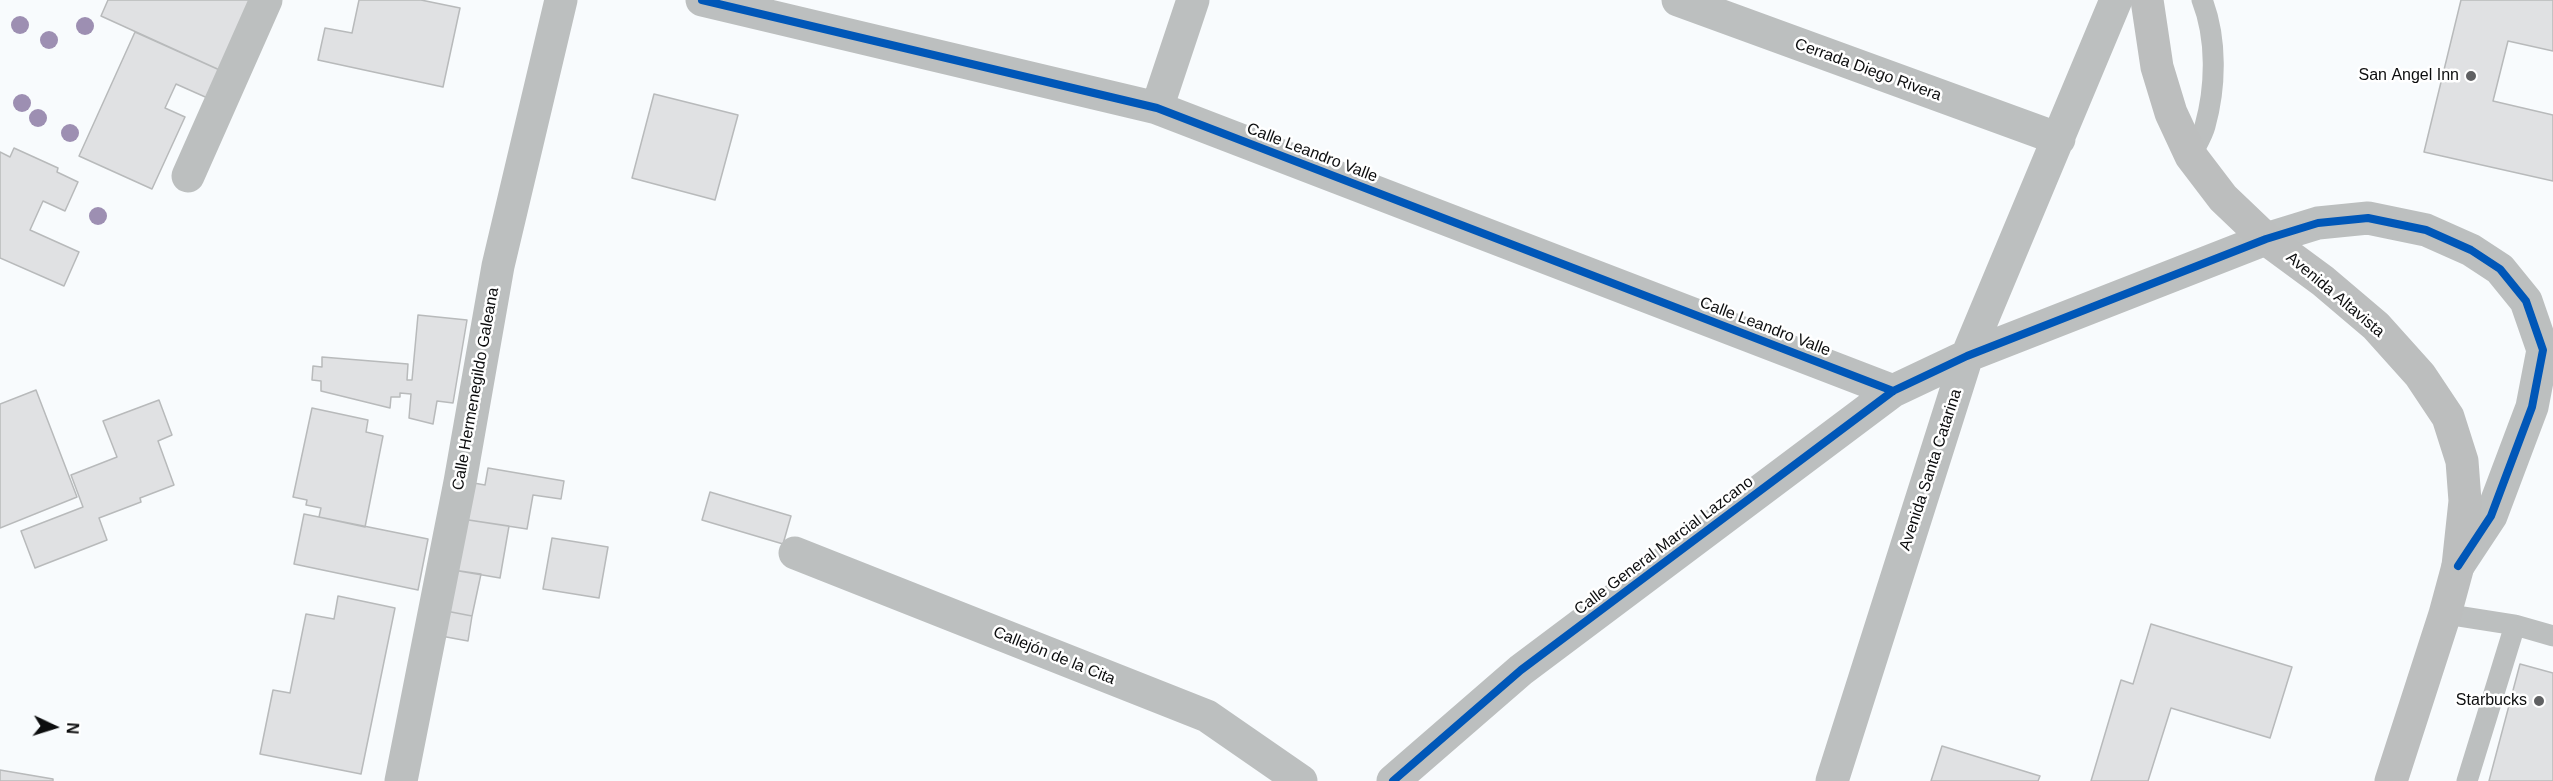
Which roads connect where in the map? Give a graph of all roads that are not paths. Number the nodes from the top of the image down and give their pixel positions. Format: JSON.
{"nodes":[{"id":1,"x":267,"y":0,"type":"edge"},
{"id":2,"x":561,"y":0,"type":"edge"},
{"id":3,"x":702,"y":0,"type":"edge"},
{"id":4,"x":1193,"y":0,"type":"edge"},
{"id":5,"x":1678,"y":0,"type":"edge"},
{"id":6,"x":2116,"y":0,"type":"edge"},
{"id":7,"x":2147,"y":0,"type":"edge"},
{"id":8,"x":2202,"y":0,"type":"edge"},
{"id":9,"x":1157,"y":108,"type":"junction"},
{"id":10,"x":2059,"y":139,"type":"junction"},
{"id":11,"x":2191,"y":156,"type":"junction"},
{"id":12,"x":188,"y":176,"type":"dead end"},
{"id":13,"x":2266,"y":239,"type":"junction"},
{"id":14,"x":2548,"y":351,"type":"edge"},
{"id":15,"x":1967,"y":356,"type":"junction"},
{"id":16,"x":1893,"y":391,"type":"junction"},
{"id":17,"x":795,"y":553,"type":"dead end"},
{"id":18,"x":2458,"y":566,"type":"junction"},
{"id":19,"x":2445,"y":614,"type":"junction"},
{"id":20,"x":2515,"y":625,"type":"junction"},
{"id":21,"x":2553,"y":636,"type":"edge"},
{"id":22,"x":402,"y":781,"type":"edge"},
{"id":23,"x":1301,"y":781,"type":"edge"},
{"id":24,"x":1392,"y":781,"type":"edge"},
{"id":25,"x":1832,"y":781,"type":"edge"},
{"id":26,"x":2391,"y":781,"type":"edge"},
{"id":27,"x":2467,"y":781,"type":"edge"}],
"edges":[{"from":1,"to":12,"type":"street"},
{"from":2,"to":22,"type":"street","name":"Calle Hermenegildo Galeana"},
{"from":3,"to":9,"type":"street","name":"Calle Leandro Valle"},
{"from":4,"to":9,"type":"street"},
{"from":5,"to":10,"type":"street","name":"Cerrada Diego Rivera"},
{"from":6,"to":10,"type":"street","name":"Avenida Santa Catarina"},
{"from":7,"to":11,"type":"main road","name":"Avenida Altavista"},
{"from":8,"to":11,"type":"lane"},
{"from":9,"to":16,"type":"street","name":"Calle Leandro Valle"},
{"from":10,"to":15,"type":"street","name":"Avenida Santa Catarina"},
{"from":11,"to":13,"type":"main road","name":"Avenida Altavista"},
{"from":13,"to":14,"type":"street"},
{"from":13,"to":15,"type":"street"},
{"from":13,"to":18,"type":"main road","name":"Avenida Altavista"},
{"from":14,"to":18,"type":"street"},
{"from":15,"to":16,"type":"street","name":"Calle General Marcial Lazcano"},
{"from":15,"to":25,"type":"street","name":"Avenida Santa Catarina"},
{"from":16,"to":24,"type":"street","name":"Calle General Marcial Lazcano"},
{"from":17,"to":23,"type":"street","name":"Callejón de la Cita"},
{"from":18,"to":19,"type":"main road","name":"Avenida Altavista"},
{"from":19,"to":20,"type":"lane"},
{"from":19,"to":26,"type":"main road","name":"Avenida Altavista"},
{"from":20,"to":21,"type":"lane"},
{"from":20,"to":27,"type":"lane"}]}
